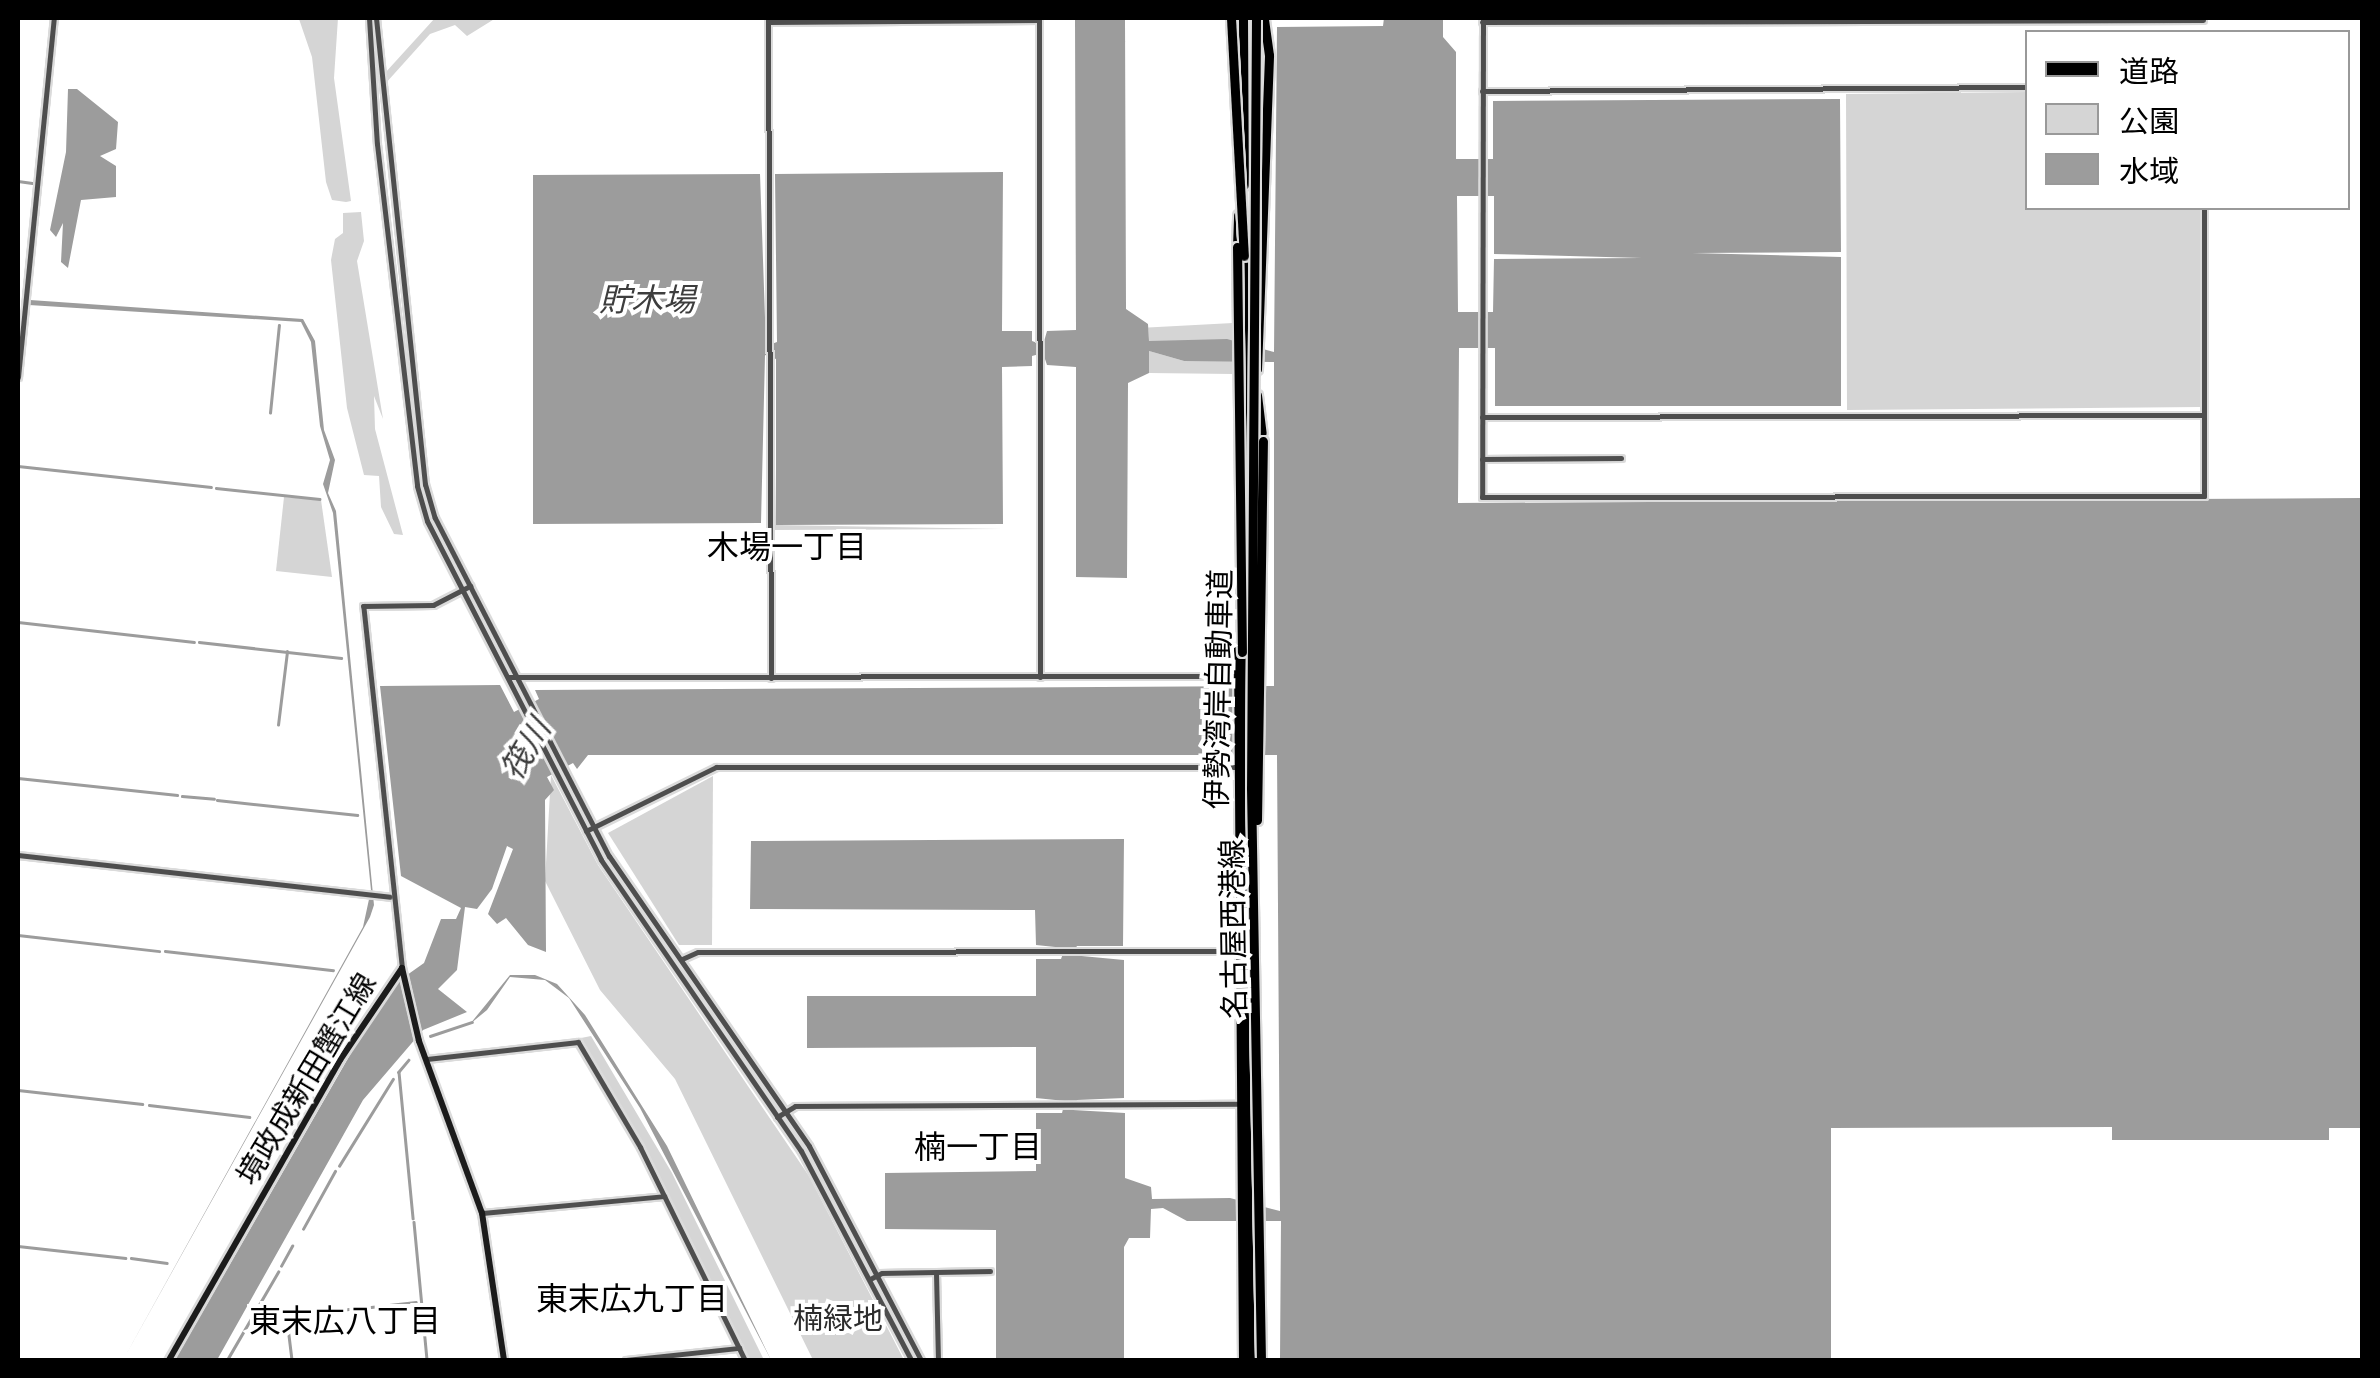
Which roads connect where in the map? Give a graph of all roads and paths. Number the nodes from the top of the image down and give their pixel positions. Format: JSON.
{"nodes":[{"id":1,"x":54,"y":18,"type":"edge"},
{"id":2,"x":373,"y":18,"type":"edge"},
{"id":3,"x":1232,"y":18,"type":"edge"},
{"id":4,"x":1243,"y":18,"type":"edge"},
{"id":5,"x":1258,"y":18,"type":"edge"},
{"id":6,"x":1039,"y":19,"type":"edge"},
{"id":7,"x":2202,"y":19,"type":"edge"},
{"id":8,"x":768,"y":20,"type":"edge"},
{"id":9,"x":1482,"y":20,"type":"edge"},
{"id":10,"x":2025,"y":87,"type":"edge"},
{"id":11,"x":1482,"y":92,"type":"junction"},
{"id":12,"x":1240,"y":178,"type":"junction"},
{"id":13,"x":2204,"y":210,"type":"edge"},
{"id":14,"x":1241,"y":251,"type":"junction"},
{"id":15,"x":1255,"y":373,"type":"junction"},
{"id":16,"x":18,"y":377,"type":"edge"},
{"id":17,"x":2204,"y":415,"type":"junction"},
{"id":18,"x":1482,"y":418,"type":"junction"},
{"id":19,"x":1620,"y":458,"type":"dead end"},
{"id":20,"x":1482,"y":459,"type":"junction"},
{"id":21,"x":470,"y":586,"type":"junction"},
{"id":22,"x":462,"y":590,"type":"junction"},
{"id":23,"x":1238,"y":676,"type":"junction"},
{"id":24,"x":771,"y":678,"type":"junction"},
{"id":25,"x":1040,"y":678,"type":"junction"},
{"id":26,"x":509,"y":680,"type":"junction"},
{"id":27,"x":519,"y":680,"type":"junction"},
{"id":28,"x":1237,"y":767,"type":"junction"},
{"id":29,"x":595,"y":827,"type":"junction"},
{"id":30,"x":586,"y":831,"type":"junction"},
{"id":31,"x":18,"y":855,"type":"edge"},
{"id":32,"x":388,"y":896,"type":"junction"},
{"id":33,"x":1252,"y":938,"type":"junction"},
{"id":34,"x":1238,"y":951,"type":"junction"},
{"id":35,"x":681,"y":960,"type":"junction"},
{"id":36,"x":672,"y":963,"type":"junction"},
{"id":37,"x":403,"y":971,"type":"junction"},
{"id":38,"x":427,"y":1059,"type":"junction"},
{"id":39,"x":1241,"y":1104,"type":"junction"},
{"id":40,"x":785,"y":1112,"type":"junction"},
{"id":41,"x":777,"y":1116,"type":"junction"},
{"id":42,"x":664,"y":1196,"type":"junction"},
{"id":43,"x":482,"y":1213,"type":"junction"},
{"id":44,"x":990,"y":1271,"type":"dead end"},
{"id":45,"x":936,"y":1273,"type":"junction"},
{"id":46,"x":878,"y":1275,"type":"junction"},
{"id":47,"x":870,"y":1279,"type":"junction"},
{"id":48,"x":739,"y":1348,"type":"junction"},
{"id":49,"x":169,"y":1360,"type":"edge"},
{"id":50,"x":504,"y":1360,"type":"edge"},
{"id":51,"x":626,"y":1360,"type":"edge"},
{"id":52,"x":745,"y":1360,"type":"edge"},
{"id":53,"x":911,"y":1360,"type":"edge"},
{"id":54,"x":922,"y":1360,"type":"edge"},
{"id":55,"x":938,"y":1360,"type":"edge"},
{"id":56,"x":1247,"y":1360,"type":"edge"},
{"id":57,"x":1259,"y":1360,"type":"edge"}],
"edges":[{"from":1,"to":16,"type":"street"},
{"from":2,"to":21,"type":"street"},
{"from":2,"to":22,"type":"street"},
{"from":3,"to":14,"type":"highway","bridge":true},
{"from":4,"to":12,"type":"main road","name":"名古屋西港線"},
{"from":4,"to":14,"type":"highway","bridge":true},
{"from":5,"to":15,"type":"highway","name":"伊勢湾岸自動車道","bridge":true},
{"from":5,"to":15,"type":"main road","name":"名古屋西港線","bridge":true},
{"from":6,"to":8,"type":"street"},
{"from":6,"to":25,"type":"street"},
{"from":7,"to":9,"type":"street"},
{"from":8,"to":24,"type":"street"},
{"from":9,"to":11,"type":"street"},
{"from":10,"to":11,"type":"street"},
{"from":11,"to":18,"type":"street"},
{"from":12,"to":14,"type":"highway"},
{"from":12,"to":23,"type":"main road","name":"名古屋西港線","bridge":true},
{"from":13,"to":17,"type":"street"},
{"from":14,"to":56,"type":"highway","name":"伊勢湾岸自動車道","bridge":true},
{"from":15,"to":33,"type":"highway","name":"伊勢湾岸自動車道","bridge":true},
{"from":15,"to":33,"type":"highway","bridge":true},
{"from":15,"to":57,"type":"main road","name":"名古屋西港線","bridge":true},
{"from":17,"to":18,"type":"street"},
{"from":17,"to":20,"type":"street"},
{"from":18,"to":20,"type":"street"},
{"from":19,"to":20,"type":"street"},
{"from":21,"to":22,"type":"street"},
{"from":21,"to":27,"type":"street"},
{"from":22,"to":26,"type":"street"},
{"from":22,"to":32,"type":"street"},
{"from":23,"to":25,"type":"street"},
{"from":23,"to":28,"type":"main road","name":"名古屋西港線"},
{"from":24,"to":25,"type":"street"},
{"from":24,"to":27,"type":"street"},
{"from":26,"to":27,"type":"street"},
{"from":26,"to":30,"type":"street"},
{"from":27,"to":29,"type":"street"},
{"from":28,"to":29,"type":"street"},
{"from":28,"to":34,"type":"main road","name":"名古屋西港線"},
{"from":29,"to":30,"type":"street"},
{"from":29,"to":35,"type":"street"},
{"from":30,"to":36,"type":"street"},
{"from":31,"to":32,"type":"street"},
{"from":32,"to":37,"type":"street"},
{"from":33,"to":57,"type":"highway","name":"伊勢湾岸自動車道","bridge":true},
{"from":34,"to":35,"type":"street"},
{"from":34,"to":39,"type":"main road","name":"名古屋西港線"},
{"from":35,"to":36,"type":"street"},
{"from":35,"to":40,"type":"street"},
{"from":36,"to":41,"type":"street"},
{"from":37,"to":38,"type":"main road","name":"境政成新田蟹江線"},
{"from":37,"to":49,"type":"main road","name":"境政成新田蟹江線"},
{"from":38,"to":42,"type":"street"},
{"from":38,"to":43,"type":"main road","name":"境政成新田蟹江線"},
{"from":39,"to":40,"type":"street"},
{"from":39,"to":56,"type":"main road","name":"名古屋西港線"},
{"from":40,"to":41,"type":"street"},
{"from":40,"to":46,"type":"street"},
{"from":41,"to":47,"type":"street"},
{"from":42,"to":43,"type":"street"},
{"from":42,"to":48,"type":"street"},
{"from":43,"to":50,"type":"main road","name":"境政成新田蟹江線"},
{"from":44,"to":45,"type":"street"},
{"from":45,"to":46,"type":"street"},
{"from":45,"to":55,"type":"street"},
{"from":46,"to":47,"type":"street"},
{"from":46,"to":54,"type":"street"},
{"from":47,"to":53,"type":"street"},
{"from":48,"to":51,"type":"street"},
{"from":48,"to":52,"type":"street"}]}
